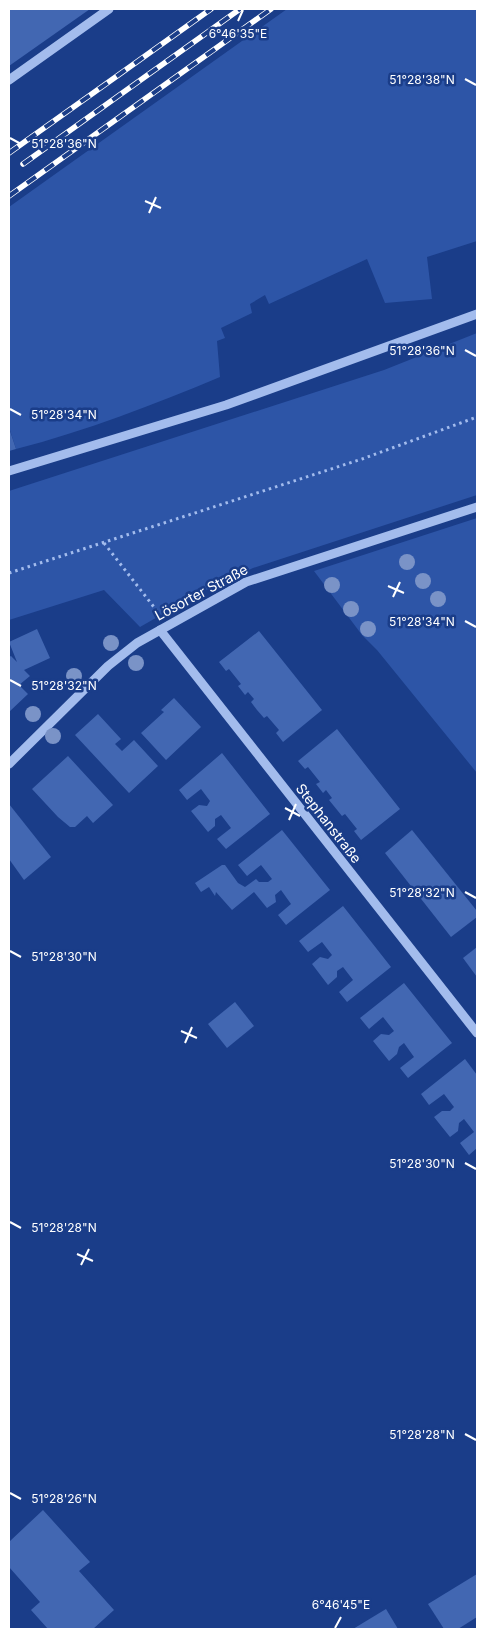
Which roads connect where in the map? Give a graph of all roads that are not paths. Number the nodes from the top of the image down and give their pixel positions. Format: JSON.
{"nodes":[{"id":1,"x":109,"y":9,"type":"edge"},
{"id":2,"x":9,"y":80,"type":"edge"},
{"id":3,"x":477,"y":314,"type":"edge"},
{"id":4,"x":9,"y":471,"type":"edge"},
{"id":5,"x":477,"y":507,"type":"edge"},
{"id":6,"x":160,"y":630,"type":"junction"},
{"id":7,"x":9,"y":764,"type":"edge"},
{"id":8,"x":477,"y":1034,"type":"edge"}],
"edges":[{"from":1,"to":2,"type":"street"},
{"from":3,"to":4,"type":"street"},
{"from":5,"to":6,"type":"street","name":"Lösorter Straße"},
{"from":6,"to":7,"type":"street","name":"Lösorter Straße"},
{"from":6,"to":8,"type":"street","name":"Stephanstraße"}]}
